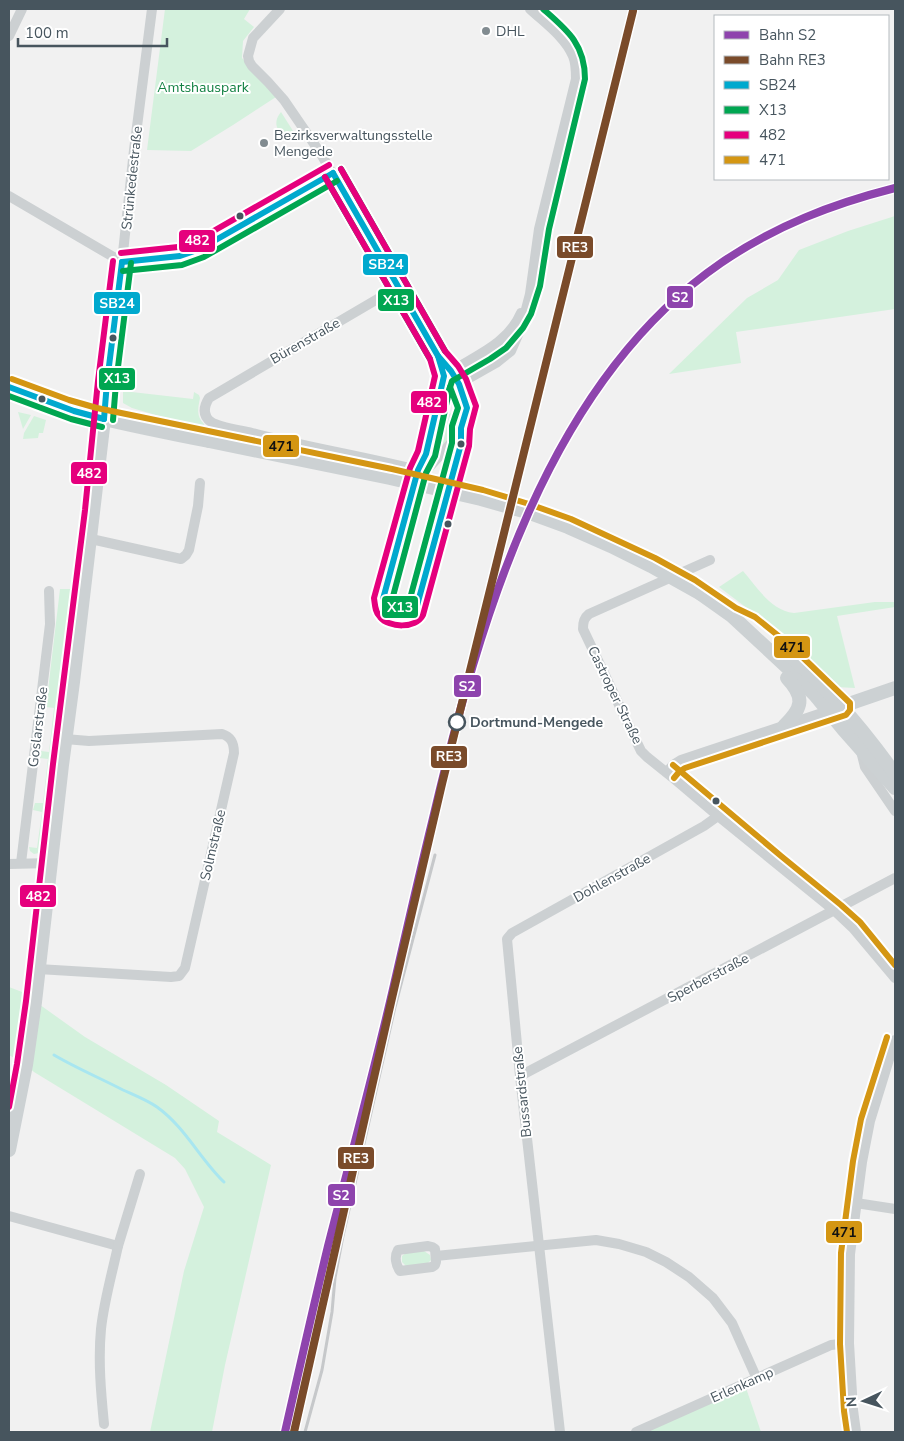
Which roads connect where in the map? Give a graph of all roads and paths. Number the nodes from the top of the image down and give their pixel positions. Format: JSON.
{"nodes":[{"id":1,"x":22,"y":9,"type":"edge"},
{"id":2,"x":152,"y":9,"type":"edge"},
{"id":3,"x":280,"y":9,"type":"edge"},
{"id":4,"x":530,"y":9,"type":"edge"},
{"id":5,"x":9,"y":36,"type":"edge"},
{"id":6,"x":332,"y":173,"type":"junction"},
{"id":7,"x":9,"y":196,"type":"edge"},
{"id":8,"x":122,"y":262,"type":"junction"},
{"id":9,"x":398,"y":287,"type":"junction"},
{"id":10,"x":530,"y":294,"type":"junction"},
{"id":11,"x":447,"y":373,"type":"junction"},
{"id":12,"x":459,"y":384,"type":"junction"},
{"id":13,"x":9,"y":387,"type":"edge"},
{"id":14,"x":104,"y":419,"type":"junction"},
{"id":15,"x":426,"y":454,"type":"junction"},
{"id":16,"x":436,"y":460,"type":"junction"},
{"id":17,"x":418,"y":470,"type":"junction"},
{"id":18,"x":200,"y":482,"type":"dead end"},
{"id":19,"x":91,"y":539,"type":"junction"},
{"id":20,"x":710,"y":560,"type":"dead end"},
{"id":21,"x":49,"y":591,"type":"dead end"},
{"id":22,"x":732,"y":616,"type":"junction"},
{"id":23,"x":895,"y":688,"type":"edge"},
{"id":24,"x":842,"y":707,"type":"junction"},
{"id":25,"x":828,"y":711,"type":"junction"},
{"id":26,"x":784,"y":726,"type":"junction"},
{"id":27,"x":65,"y":738,"type":"junction"},
{"id":28,"x":861,"y":750,"type":"junction"},
{"id":29,"x":667,"y":772,"type":"junction"},
{"id":30,"x":895,"y":774,"type":"edge"},
{"id":31,"x":895,"y":788,"type":"edge"},
{"id":32,"x":895,"y":811,"type":"edge"},
{"id":33,"x":718,"y":816,"type":"junction"},
{"id":34,"x":21,"y":863,"type":"junction"},
{"id":35,"x":51,"y":863,"type":"junction"},
{"id":36,"x":9,"y":864,"type":"edge"},
{"id":37,"x":895,"y":878,"type":"edge"},
{"id":38,"x":835,"y":911,"type":"junction"},
{"id":39,"x":507,"y":939,"type":"joint"},
{"id":40,"x":38,"y":969,"type":"junction"},
{"id":41,"x":895,"y":978,"type":"edge"},
{"id":42,"x":895,"y":1040,"type":"edge"},
{"id":43,"x":520,"y":1076,"type":"junction"},
{"id":44,"x":9,"y":1150,"type":"edge"},
{"id":45,"x":140,"y":1174,"type":"dead end"},
{"id":46,"x":856,"y":1203,"type":"junction"},
{"id":47,"x":895,"y":1209,"type":"edge"},
{"id":48,"x":9,"y":1216,"type":"edge"},
{"id":49,"x":539,"y":1245,"type":"junction"},
{"id":50,"x":118,"y":1246,"type":"junction"},
{"id":51,"x":436,"y":1256,"type":"dead end"},
{"id":52,"x":849,"y":1343,"type":"junction"},
{"id":53,"x":757,"y":1379,"type":"junction"},
{"id":54,"x":104,"y":1424,"type":"dead end"},
{"id":55,"x":560,"y":1432,"type":"edge"},
{"id":56,"x":636,"y":1432,"type":"edge"},
{"id":57,"x":856,"y":1432,"type":"edge"}],
"edges":[{"from":1,"to":5,"type":"street"},
{"from":2,"to":8,"type":"street","name":"Strünkedestraße"},
{"from":3,"to":6,"type":"street"},
{"from":4,"to":10,"type":"street"},
{"from":6,"to":8,"type":"street"},
{"from":6,"to":9,"type":"street"},
{"from":7,"to":8,"type":"street"},
{"from":8,"to":14,"type":"street","name":"Strünkedestraße"},
{"from":9,"to":11,"type":"street"},
{"from":9,"to":17,"type":"street","name":"Bürenstraße"},
{"from":10,"to":11,"type":"street"},
{"from":10,"to":12,"type":"street"},
{"from":11,"to":12,"type":"street"},
{"from":11,"to":15,"type":"street"},
{"from":12,"to":16,"type":"street"},
{"from":13,"to":14,"type":"main road"},
{"from":14,"to":19,"type":"main road","name":"Strünkedestraße"},
{"from":14,"to":22,"type":"main road","bridge":true},
{"from":15,"to":16,"type":"street"},
{"from":15,"to":17,"type":"street"},
{"from":16,"to":17,"type":"street"},
{"from":18,"to":19,"type":"street"},
{"from":19,"to":27,"type":"main road","name":"Strünkedestraße"},
{"from":20,"to":29,"type":"street","name":"Castroper Straße"},
{"from":21,"to":34,"type":"street","name":"Goslarstraße"},
{"from":22,"to":24,"type":"main road"},
{"from":22,"to":25,"type":"main road"},
{"from":22,"to":26,"type":"main road"},
{"from":23,"to":24,"type":"main road"},
{"from":24,"to":25,"type":"main road"},
{"from":24,"to":30,"type":"main road"},
{"from":25,"to":26,"type":"street"},
{"from":25,"to":28,"type":"main road"},
{"from":26,"to":29,"type":"street"},
{"from":27,"to":35,"type":"main road","name":"Strünkedestraße"},
{"from":27,"to":40,"type":"street","name":"Solmstraße"},
{"from":28,"to":31,"type":"main road"},
{"from":28,"to":32,"type":"street"},
{"from":29,"to":33,"type":"street","name":"Castroper Straße"},
{"from":33,"to":38,"type":"street","name":"Castroper Straße"},
{"from":33,"to":39,"type":"street","name":"Dohlenstraße"},
{"from":34,"to":35,"type":"street"},
{"from":34,"to":36,"type":"street"},
{"from":35,"to":40,"type":"main road","name":"Strünkedestraße"},
{"from":37,"to":38,"type":"street","name":"Sperberstraße"},
{"from":38,"to":41,"type":"street","name":"Castroper Straße"},
{"from":38,"to":43,"type":"street","name":"Sperberstraße"},
{"from":39,"to":43,"type":"street","name":"Bussardstraße"},
{"from":40,"to":44,"type":"main road","name":"Strünkedestraße"},
{"from":42,"to":46,"type":"street"},
{"from":43,"to":49,"type":"street","name":"Bussardstraße"},
{"from":45,"to":50,"type":"street"},
{"from":46,"to":47,"type":"street"},
{"from":46,"to":52,"type":"street"},
{"from":48,"to":50,"type":"street"},
{"from":49,"to":51,"type":"street"},
{"from":49,"to":53,"type":"street"},
{"from":49,"to":55,"type":"street","name":"Bussardstraße"},
{"from":50,"to":54,"type":"street"},
{"from":52,"to":53,"type":"street","name":"Erlenkamp"},
{"from":52,"to":57,"type":"street"},
{"from":53,"to":56,"type":"street","name":"Erlenkamp"}]}
